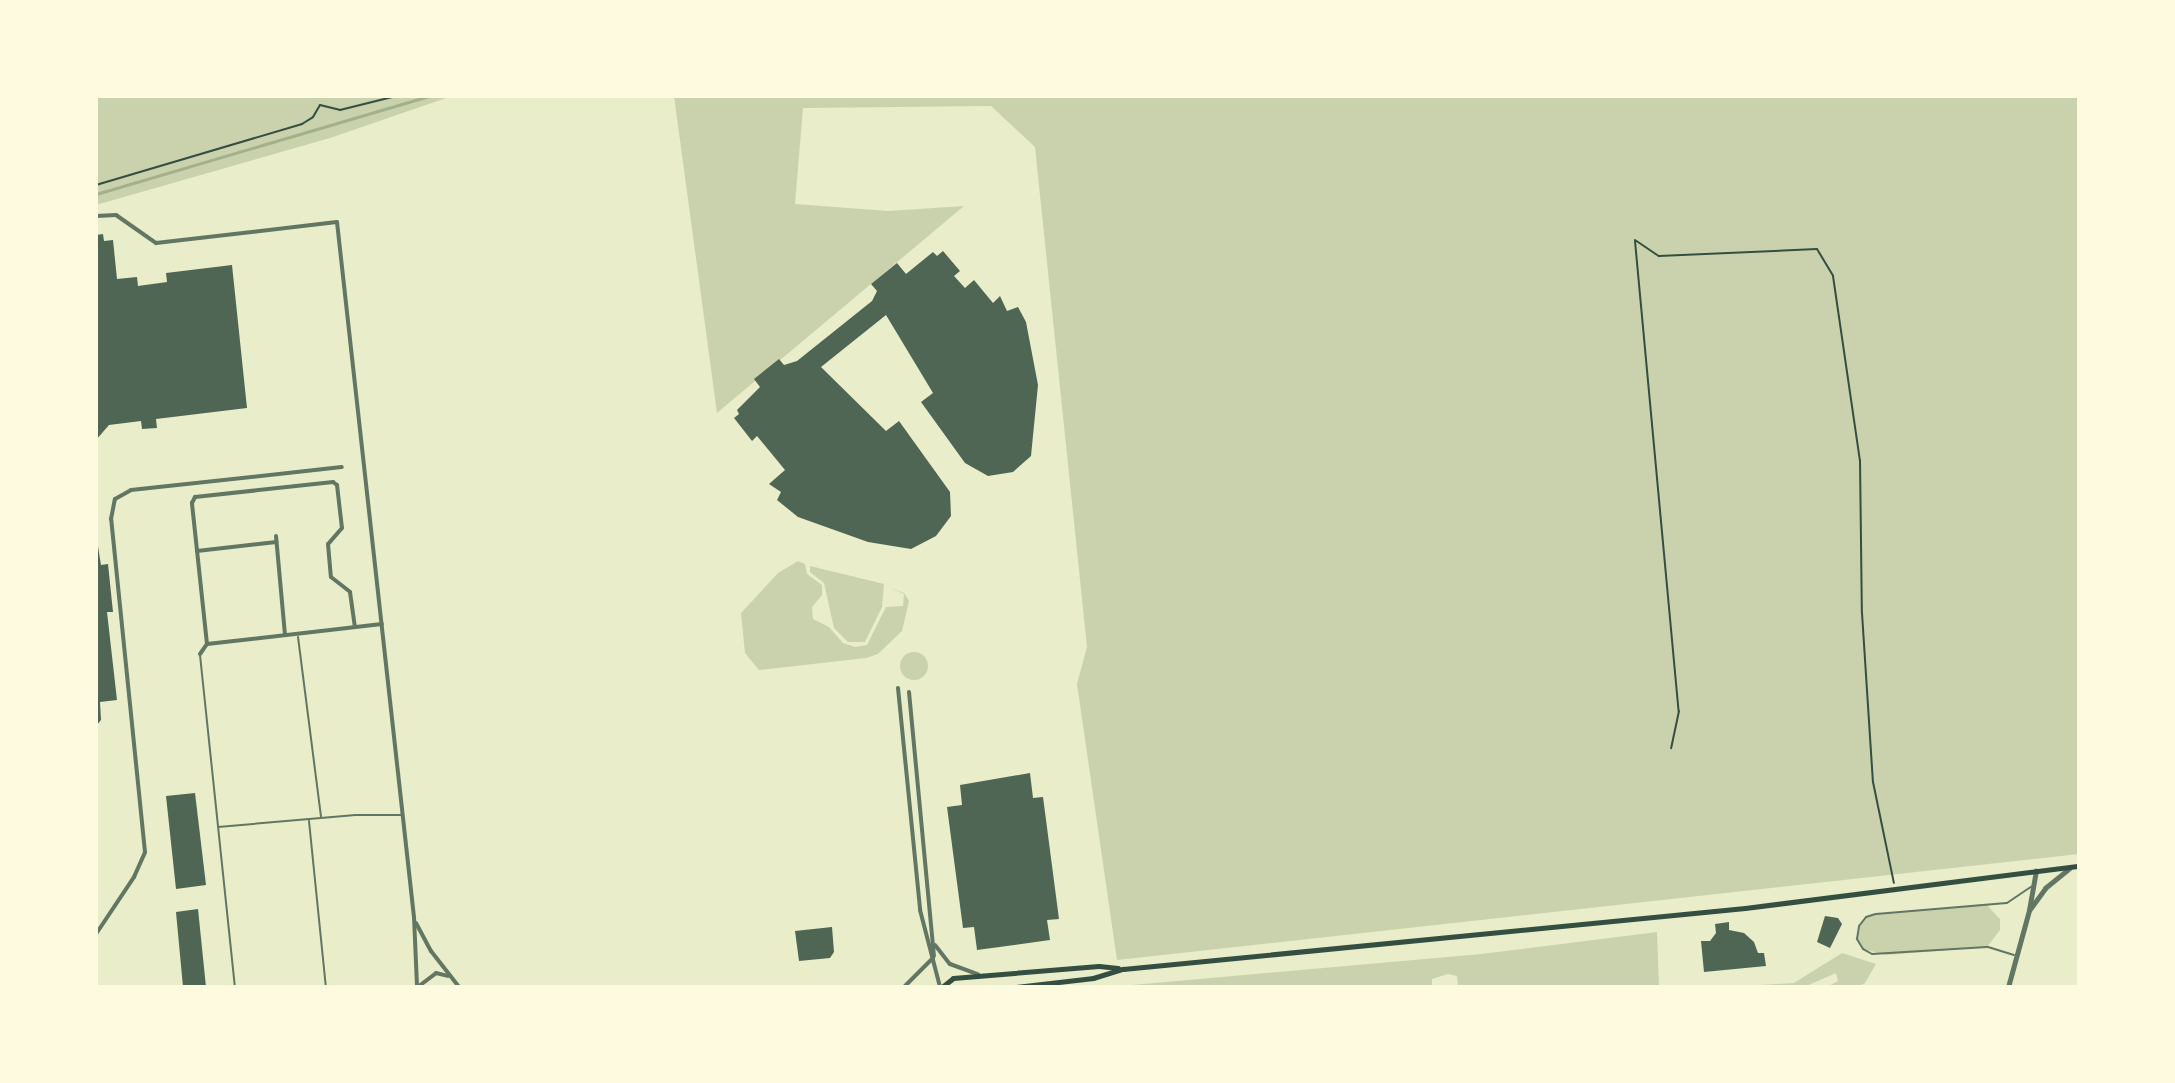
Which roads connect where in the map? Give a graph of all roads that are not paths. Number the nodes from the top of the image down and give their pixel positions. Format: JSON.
{"nodes":[{"id":1,"x":96,"y":216,"type":"edge"},
{"id":2,"x":342,"y":467,"type":"dead end"},
{"id":3,"x":197,"y":551,"type":"junction"},
{"id":4,"x":382,"y":624,"type":"junction"},
{"id":5,"x":355,"y":627,"type":"junction"},
{"id":6,"x":297,"y":634,"type":"junction"},
{"id":7,"x":285,"y":635,"type":"junction"},
{"id":8,"x":207,"y":644,"type":"junction"},
{"id":9,"x":200,"y":654,"type":"joint"},
{"id":10,"x":898,"y":688,"type":"dead end"},
{"id":11,"x":909,"y":692,"type":"dead end"},
{"id":12,"x":403,"y":815,"type":"junction"},
{"id":13,"x":322,"y":818,"type":"junction"},
{"id":14,"x":308,"y":819,"type":"junction"},
{"id":15,"x":217,"y":827,"type":"junction"},
{"id":16,"x":2079,"y":866,"type":"edge"},
{"id":17,"x":2071,"y":867,"type":"junction"},
{"id":18,"x":2036,"y":871,"type":"junction"},
{"id":19,"x":2034,"y":883,"type":"junction"},
{"id":20,"x":2029,"y":910,"type":"junction"},
{"id":21,"x":414,"y":917,"type":"junction"},
{"id":22,"x":96,"y":934,"type":"edge"},
{"id":23,"x":934,"y":942,"type":"junction"},
{"id":24,"x":2017,"y":954,"type":"junction"},
{"id":25,"x":2008,"y":955,"type":"junction"},
{"id":26,"x":933,"y":958,"type":"junction"},
{"id":27,"x":2014,"y":965,"type":"junction"},
{"id":28,"x":1123,"y":969,"type":"junction"},
{"id":29,"x":981,"y":975,"type":"junction"},
{"id":30,"x":450,"y":977,"type":"junction"},
{"id":31,"x":235,"y":987,"type":"edge"},
{"id":32,"x":326,"y":987,"type":"edge"},
{"id":33,"x":418,"y":987,"type":"edge"},
{"id":34,"x":459,"y":987,"type":"edge"},
{"id":35,"x":904,"y":987,"type":"edge"},
{"id":36,"x":941,"y":987,"type":"edge"},
{"id":37,"x":1015,"y":987,"type":"edge"},
{"id":38,"x":2008,"y":987,"type":"edge"}],
"edges":[{"from":1,"to":4,"type":"street"},
{"from":2,"to":22,"type":"street"},
{"from":3,"to":5,"type":"street"},
{"from":3,"to":7,"type":"street"},
{"from":3,"to":8,"type":"street"},
{"from":4,"to":5,"type":"street"},
{"from":4,"to":12,"type":"street"},
{"from":5,"to":6,"type":"street"},
{"from":6,"to":7,"type":"street"},
{"from":6,"to":13,"type":"lane"},
{"from":7,"to":8,"type":"street"},
{"from":8,"to":9,"type":"street"},
{"from":9,"to":15,"type":"lane"},
{"from":10,"to":26,"type":"street"},
{"from":11,"to":23,"type":"street"},
{"from":12,"to":13,"type":"lane"},
{"from":12,"to":21,"type":"street"},
{"from":13,"to":14,"type":"lane"},
{"from":14,"to":15,"type":"lane"},
{"from":14,"to":32,"type":"lane"},
{"from":15,"to":31,"type":"lane"},
{"from":16,"to":17,"type":"main road"},
{"from":17,"to":18,"type":"main road"},
{"from":17,"to":20,"type":"street"},
{"from":18,"to":19,"type":"street"},
{"from":18,"to":28,"type":"main road"},
{"from":19,"to":20,"type":"street"},
{"from":19,"to":25,"type":"lane"},
{"from":20,"to":24,"type":"street"},
{"from":21,"to":30,"type":"street"},
{"from":21,"to":33,"type":"street"},
{"from":23,"to":26,"type":"street"},
{"from":23,"to":29,"type":"street"},
{"from":24,"to":25,"type":"lane"},
{"from":24,"to":27,"type":"street"},
{"from":25,"to":27,"type":"lane"},
{"from":26,"to":35,"type":"street"},
{"from":26,"to":36,"type":"street"},
{"from":27,"to":38,"type":"street"},
{"from":28,"to":29,"type":"main road"},
{"from":28,"to":37,"type":"main road"},
{"from":29,"to":36,"type":"main road"},
{"from":30,"to":33,"type":"street"},
{"from":30,"to":34,"type":"street"}]}
